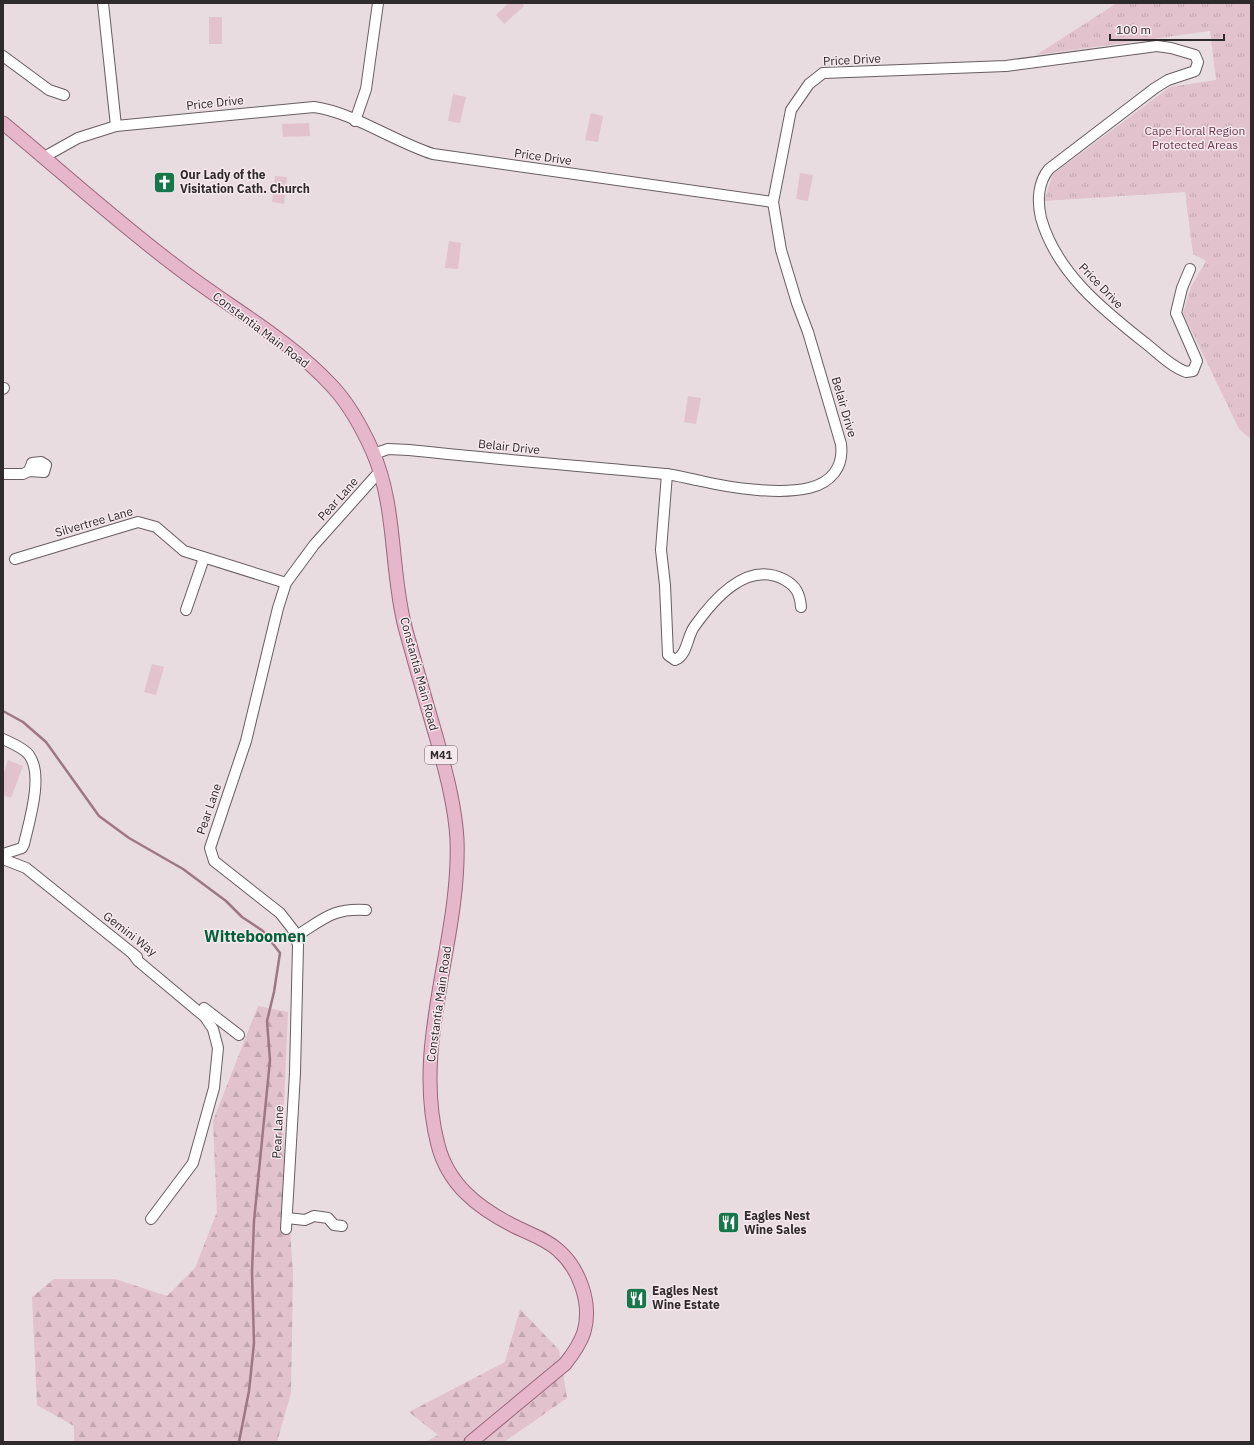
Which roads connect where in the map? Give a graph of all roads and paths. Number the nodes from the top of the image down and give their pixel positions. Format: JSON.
{"nodes":[{"id":1,"x":103,"y":3,"type":"edge"},
{"id":2,"x":378,"y":3,"type":"edge"},
{"id":3,"x":3,"y":56,"type":"edge"},
{"id":4,"x":64,"y":94,"type":"dead end"},
{"id":5,"x":355,"y":120,"type":"junction"},
{"id":6,"x":3,"y":123,"type":"edge"},
{"id":7,"x":116,"y":126,"type":"junction"},
{"id":8,"x":44,"y":157,"type":"junction"},
{"id":9,"x":773,"y":202,"type":"junction"},
{"id":10,"x":1190,"y":269,"type":"dead end"},
{"id":11,"x":374,"y":454,"type":"junction"},
{"id":12,"x":29,"y":471,"type":"dead end"},
{"id":13,"x":380,"y":471,"type":"junction"},
{"id":14,"x":3,"y":474,"type":"edge"},
{"id":15,"x":666,"y":474,"type":"junction"},
{"id":16,"x":204,"y":558,"type":"junction"},
{"id":17,"x":15,"y":559,"type":"dead end"},
{"id":18,"x":286,"y":583,"type":"junction"},
{"id":19,"x":801,"y":607,"type":"dead end"},
{"id":20,"x":186,"y":610,"type":"dead end"},
{"id":21,"x":3,"y":739,"type":"edge"},
{"id":22,"x":3,"y":854,"type":"edge"},
{"id":23,"x":3,"y":859,"type":"edge"},
{"id":24,"x":366,"y":910,"type":"dead end"},
{"id":25,"x":296,"y":936,"type":"junction"},
{"id":26,"x":133,"y":954,"type":"junction"},
{"id":27,"x":239,"y":1035,"type":"dead end"},
{"id":28,"x":287,"y":1218,"type":"junction"},
{"id":29,"x":151,"y":1219,"type":"dead end"},
{"id":30,"x":342,"y":1226,"type":"dead end"},
{"id":31,"x":286,"y":1229,"type":"dead end"},
{"id":32,"x":471,"y":1442,"type":"edge"}],
"edges":[{"from":1,"to":7,"type":"street"},
{"from":2,"to":5,"type":"street"},
{"from":3,"to":4,"type":"street"},
{"from":5,"to":7,"type":"street","name":"Price Drive"},
{"from":5,"to":9,"type":"street","name":"Price Drive"},
{"from":6,"to":8,"type":"main road","name":"Constantia Main Road","number":"M41"},
{"from":7,"to":8,"type":"street","name":"Price Drive"},
{"from":8,"to":11,"type":"main road","name":"Constantia Main Road","number":"M41"},
{"from":9,"to":10,"type":"street","name":"Price Drive"},
{"from":9,"to":15,"type":"street","name":"Belair Drive"},
{"from":11,"to":13,"type":"main road","name":"Constantia Main Road","number":"M41"},
{"from":11,"to":15,"type":"street","name":"Belair Drive"},
{"from":12,"to":14,"type":"street"},
{"from":13,"to":18,"type":"street","name":"Pear Lane"},
{"from":13,"to":32,"type":"main road","name":"Constantia Main Road","number":"M41"},
{"from":15,"to":19,"type":"street"},
{"from":16,"to":17,"type":"street","name":"Silvertree Lane"},
{"from":16,"to":18,"type":"street","name":"Silvertree Lane"},
{"from":16,"to":20,"type":"street"},
{"from":18,"to":25,"type":"street","name":"Pear Lane"},
{"from":21,"to":22,"type":"street"},
{"from":23,"to":26,"type":"street","name":"Gemini Way"},
{"from":24,"to":25,"type":"street"},
{"from":25,"to":28,"type":"street","name":"Pear Lane"},
{"from":26,"to":27,"type":"street","name":"Gemini Way"},
{"from":26,"to":29,"type":"street"},
{"from":28,"to":30,"type":"street"},
{"from":28,"to":31,"type":"street","name":"Pear Lane"}]}
